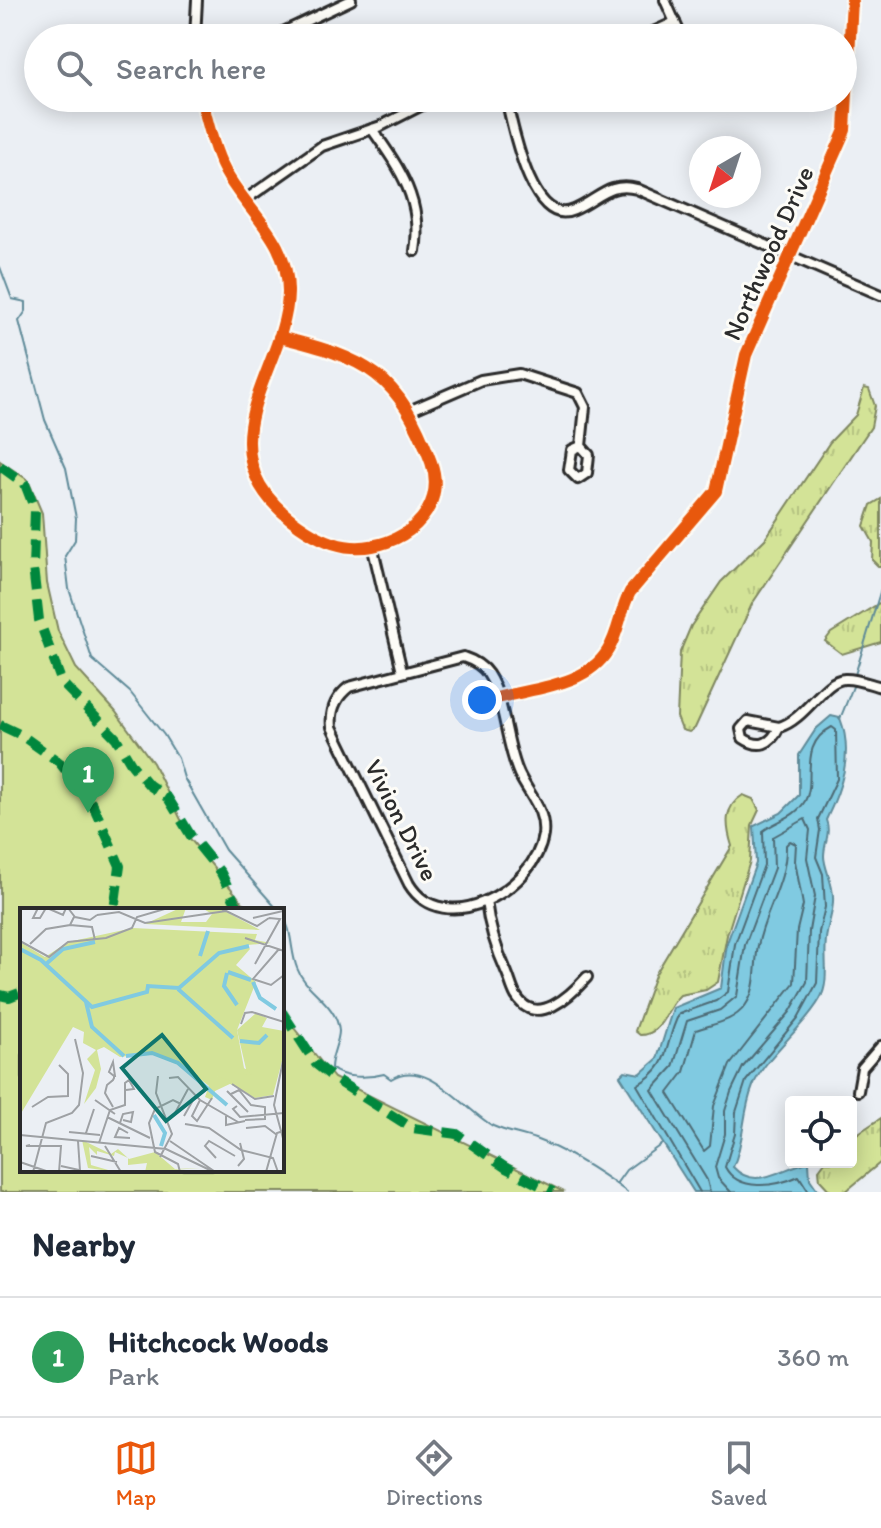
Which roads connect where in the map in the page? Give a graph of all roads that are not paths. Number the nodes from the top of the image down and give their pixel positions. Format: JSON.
{"nodes":[{"id":1,"x":197,"y":0,"type":"edge"},
{"id":2,"x":351,"y":0,"type":"edge"},
{"id":3,"x":665,"y":0,"type":"edge"},
{"id":4,"x":852,"y":0,"type":"edge"},
{"id":5,"x":675,"y":22,"type":"joint"},
{"id":6,"x":196,"y":24,"type":"edge"},
{"id":7,"x":300,"y":24,"type":"edge"},
{"id":8,"x":671,"y":24,"type":"edge"},
{"id":9,"x":851,"y":24,"type":"edge"},
{"id":10,"x":205,"y":112,"type":"edge"},
{"id":11,"x":407,"y":112,"type":"edge"},
{"id":12,"x":509,"y":112,"type":"edge"},
{"id":13,"x":848,"y":112,"type":"edge"},
{"id":14,"x":372,"y":129,"type":"junction"},
{"id":15,"x":245,"y":200,"type":"junction"},
{"id":16,"x":415,"y":251,"type":"dead end"},
{"id":17,"x":789,"y":256,"type":"junction"},
{"id":18,"x":881,"y":295,"type":"edge"},
{"id":19,"x":279,"y":337,"type":"junction"},
{"id":20,"x":409,"y":411,"type":"junction"},
{"id":21,"x":581,"y":446,"type":"dead end"},
{"id":22,"x":372,"y":545,"type":"junction"},
{"id":23,"x":402,"y":671,"type":"junction"},
{"id":24,"x":881,"y":687,"type":"edge"},
{"id":25,"x":497,"y":698,"type":"junction"},
{"id":26,"x":779,"y":727,"type":"dead end"},
{"id":27,"x":486,"y":901,"type":"junction"},
{"id":28,"x":587,"y":977,"type":"dead end"},
{"id":29,"x":881,"y":1046,"type":"edge"},
{"id":30,"x":858,"y":1091,"type":"dead end"}],
"edges":[{"from":1,"to":6,"type":"street"},
{"from":2,"to":7,"type":"street"},
{"from":3,"to":5,"type":"street"},
{"from":4,"to":9,"type":"street","name":"Northwood Drive"},
{"from":5,"to":8,"type":"street"},
{"from":10,"to":15,"type":"street"},
{"from":11,"to":14,"type":"street"},
{"from":12,"to":17,"type":"street"},
{"from":13,"to":17,"type":"street","name":"Northwood Drive"},
{"from":14,"to":15,"type":"street"},
{"from":14,"to":16,"type":"street"},
{"from":15,"to":19,"type":"street"},
{"from":17,"to":18,"type":"street"},
{"from":17,"to":25,"type":"street","name":"Northwood Drive"},
{"from":19,"to":20,"type":"street"},
{"from":19,"to":22,"type":"street"},
{"from":20,"to":21,"type":"street"},
{"from":20,"to":22,"type":"street"},
{"from":22,"to":23,"type":"street"},
{"from":23,"to":25,"type":"street","name":"Vivion Drive"},
{"from":23,"to":27,"type":"street","name":"Vivion Drive"},
{"from":24,"to":26,"type":"street"},
{"from":25,"to":27,"type":"street","name":"Vivion Drive"},
{"from":27,"to":28,"type":"street"},
{"from":29,"to":30,"type":"street"}]}
